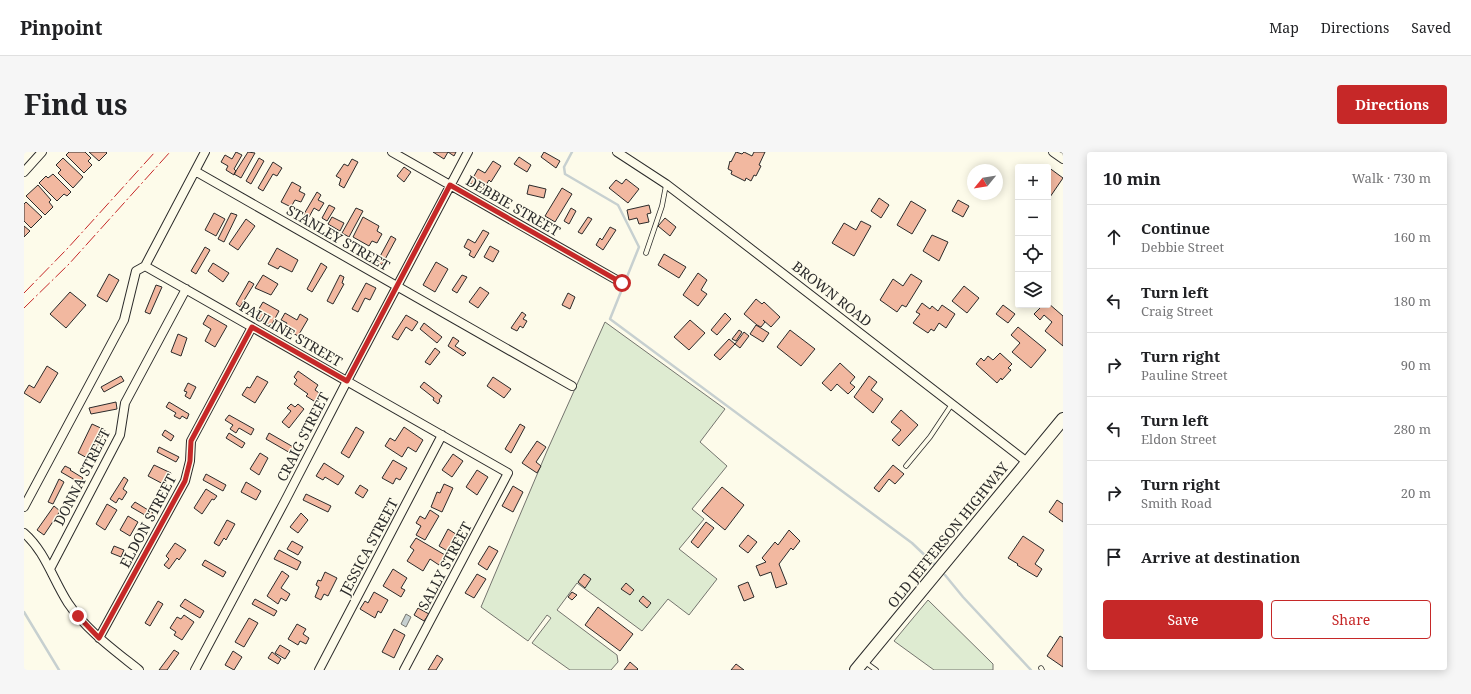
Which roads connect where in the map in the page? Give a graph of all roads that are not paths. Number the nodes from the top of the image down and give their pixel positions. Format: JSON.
{"nodes":[{"id":1,"x":42,"y":152,"type":"edge"},
{"id":2,"x":205,"y":152,"type":"edge"},
{"id":3,"x":392,"y":152,"type":"edge"},
{"id":4,"x":468,"y":152,"type":"edge"},
{"id":5,"x":617,"y":152,"type":"edge"},
{"id":6,"x":1053,"y":152,"type":"edge"},
{"id":7,"x":1063,"y":158,"type":"edge"},
{"id":8,"x":195,"y":171,"type":"junction"},
{"id":9,"x":24,"y":172,"type":"edge"},
{"id":10,"x":666,"y":184,"type":"junction"},
{"id":11,"x":450,"y":185,"type":"junction"},
{"id":12,"x":646,"y":253,"type":"dead end"},
{"id":13,"x":145,"y":266,"type":"junction"},
{"id":14,"x":622,"y":283,"type":"dead end"},
{"id":15,"x":397,"y":286,"type":"junction"},
{"id":16,"x":186,"y":289,"type":"junction"},
{"id":17,"x":252,"y":327,"type":"junction"},
{"id":18,"x":347,"y":381,"type":"junction"},
{"id":19,"x":572,"y":386,"type":"dead end"},
{"id":20,"x":952,"y":404,"type":"junction"},
{"id":21,"x":1063,"y":419,"type":"edge"},
{"id":22,"x":442,"y":435,"type":"junction"},
{"id":23,"x":1027,"y":462,"type":"junction"},
{"id":24,"x":906,"y":466,"type":"dead end"},
{"id":25,"x":508,"y":473,"type":"joint"},
{"id":26,"x":24,"y":507,"type":"edge"},
{"id":27,"x":24,"y":533,"type":"edge"},
{"id":28,"x":50,"y":569,"type":"junction"},
{"id":29,"x":99,"y":638,"type":"junction"},
{"id":30,"x":860,"y":665,"type":"edge"},
{"id":31,"x":139,"y":670,"type":"edge"},
{"id":32,"x":195,"y":670,"type":"edge"},
{"id":33,"x":319,"y":670,"type":"edge"},
{"id":34,"x":404,"y":670,"type":"edge"},
{"id":35,"x":876,"y":670,"type":"edge"}],
"edges":[{"from":1,"to":9,"type":"street"},
{"from":2,"to":8,"type":"street"},
{"from":3,"to":11,"type":"street","name":"DEBBIE STREET"},
{"from":4,"to":11,"type":"street","name":"CRAIG STREET"},
{"from":5,"to":10,"type":"street","name":"BROWN ROAD"},
{"from":6,"to":7,"type":"street"},
{"from":8,"to":13,"type":"street"},
{"from":8,"to":15,"type":"street","name":"STANLEY STREET"},
{"from":10,"to":12,"type":"lane"},
{"from":10,"to":20,"type":"street","name":"BROWN ROAD"},
{"from":11,"to":14,"type":"street","name":"DEBBIE STREET"},
{"from":11,"to":15,"type":"street","name":"CRAIG STREET"},
{"from":13,"to":16,"type":"street","name":"PAULINE STREET"},
{"from":13,"to":26,"type":"street"},
{"from":15,"to":18,"type":"street","name":"CRAIG STREET"},
{"from":15,"to":19,"type":"street","name":"STANLEY STREET"},
{"from":16,"to":17,"type":"street","name":"PAULINE STREET"},
{"from":16,"to":28,"type":"street","name":"DONNA STREET"},
{"from":17,"to":18,"type":"street","name":"PAULINE STREET"},
{"from":17,"to":29,"type":"street","name":"ELDON STREET"},
{"from":18,"to":22,"type":"street","name":"PAULINE STREET"},
{"from":18,"to":32,"type":"street","name":"CRAIG STREET"},
{"from":20,"to":23,"type":"street","name":"BROWN ROAD"},
{"from":20,"to":24,"type":"lane"},
{"from":21,"to":23,"type":"main road","name":"OLD JEFFERSON HIGHWAY"},
{"from":22,"to":25,"type":"street","name":"PAULINE STREET"},
{"from":22,"to":33,"type":"street","name":"JESSICA STREET"},
{"from":23,"to":30,"type":"main road","name":"OLD JEFFERSON HIGHWAY"},
{"from":25,"to":34,"type":"street","name":"SALLY STREET"},
{"from":27,"to":28,"type":"street"},
{"from":28,"to":29,"type":"street"},
{"from":29,"to":31,"type":"street"},
{"from":30,"to":35,"type":"lane"}]}
